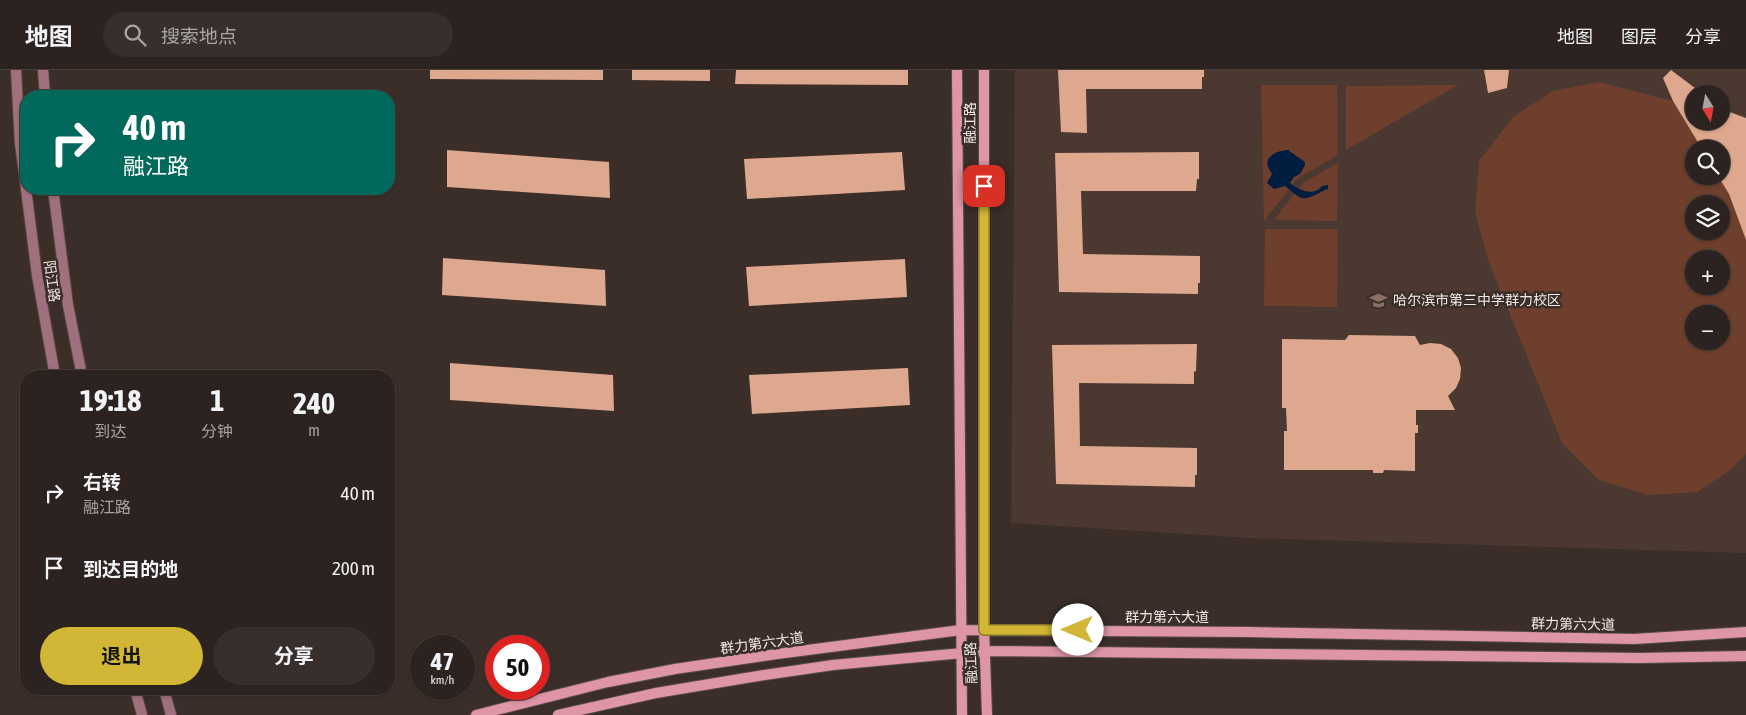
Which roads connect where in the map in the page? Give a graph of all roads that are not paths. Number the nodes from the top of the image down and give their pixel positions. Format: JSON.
{"nodes":[{"id":1,"x":16,"y":70,"type":"edge"},
{"id":2,"x":43,"y":70,"type":"edge"},
{"id":3,"x":957,"y":70,"type":"edge"},
{"id":4,"x":984,"y":70,"type":"edge"},
{"id":5,"x":45,"y":90,"type":"edge"},
{"id":6,"x":20,"y":143,"type":"edge"},
{"id":7,"x":27,"y":195,"type":"edge"},
{"id":8,"x":54,"y":195,"type":"edge"},
{"id":9,"x":54,"y":370,"type":"edge"},
{"id":10,"x":81,"y":370,"type":"edge"},
{"id":11,"x":961,"y":630,"type":"junction"},
{"id":12,"x":984,"y":630,"type":"junction"},
{"id":13,"x":1746,"y":632,"type":"edge"},
{"id":14,"x":984,"y":651,"type":"junction"},
{"id":15,"x":961,"y":653,"type":"junction"},
{"id":16,"x":1746,"y":656,"type":"edge"},
{"id":17,"x":136,"y":695,"type":"edge"},
{"id":18,"x":166,"y":695,"type":"edge"},
{"id":19,"x":142,"y":715,"type":"edge"},
{"id":20,"x":171,"y":715,"type":"edge"},
{"id":21,"x":476,"y":715,"type":"edge"},
{"id":22,"x":558,"y":715,"type":"edge"},
{"id":23,"x":962,"y":715,"type":"edge"},
{"id":24,"x":986,"y":715,"type":"edge"}],
"edges":[{"from":1,"to":6,"type":"street","name":"阳江路"},
{"from":2,"to":5,"type":"street"},
{"from":3,"to":11,"type":"main road","name":"融江路"},
{"from":4,"to":12,"type":"main road","name":"融江路"},
{"from":7,"to":9,"type":"street","name":"阳江路"},
{"from":8,"to":10,"type":"street","name":"阳江路"},
{"from":11,"to":12,"type":"main road","name":"群力第六大道"},
{"from":11,"to":15,"type":"main road","name":"融江路"},
{"from":11,"to":21,"type":"main road","name":"群力第六大道"},
{"from":12,"to":13,"type":"main road","name":"群力第六大道"},
{"from":12,"to":14,"type":"main road","name":"融江路"},
{"from":14,"to":15,"type":"main road"},
{"from":14,"to":16,"type":"main road"},
{"from":14,"to":24,"type":"main road","name":"融江路"},
{"from":15,"to":22,"type":"main road"},
{"from":15,"to":23,"type":"main road","name":"融江路"},
{"from":17,"to":19,"type":"street"},
{"from":18,"to":20,"type":"street"}]}
